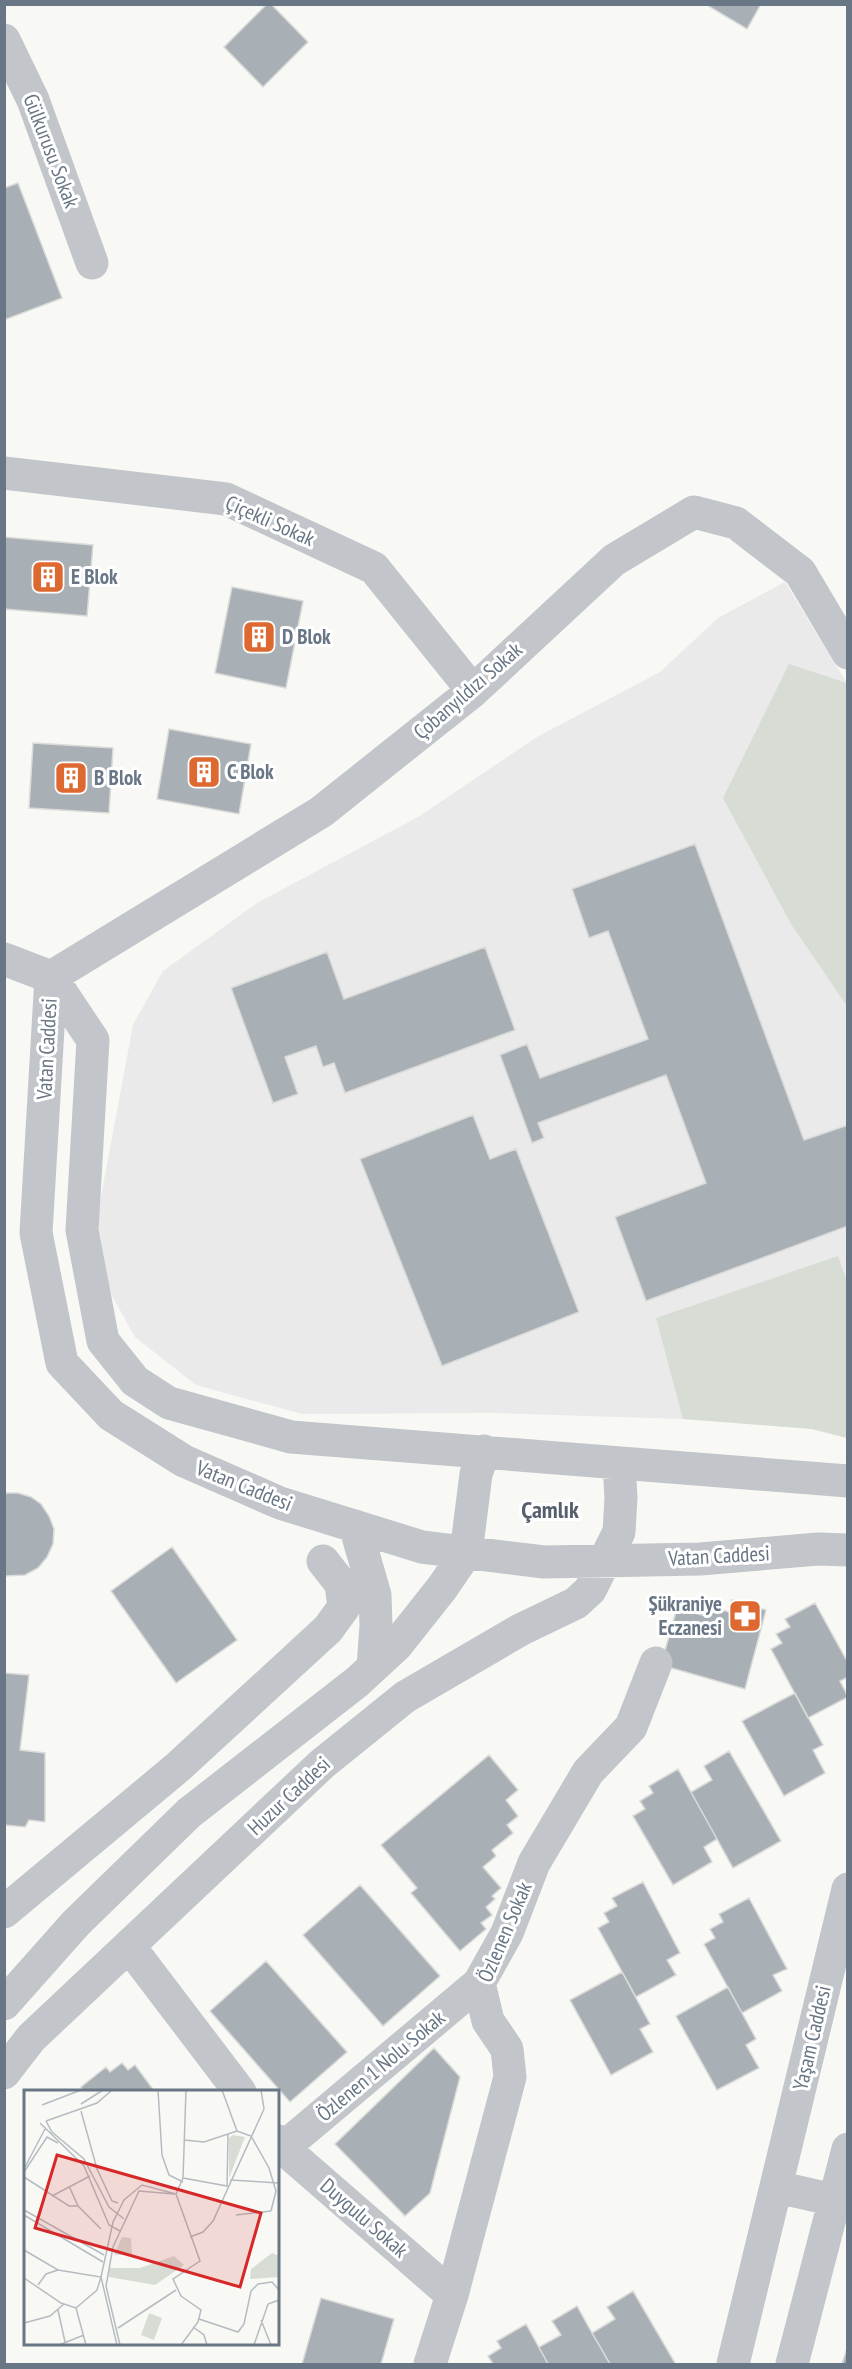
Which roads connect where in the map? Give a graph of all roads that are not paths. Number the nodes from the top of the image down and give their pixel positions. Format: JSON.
{"nodes":[{"id":1,"x":4,"y":40,"type":"edge"},
{"id":2,"x":92,"y":263,"type":"dead end"},
{"id":3,"x":4,"y":473,"type":"edge"},
{"id":4,"x":848,"y":653,"type":"edge"},
{"id":5,"x":473,"y":691,"type":"junction"},
{"id":6,"x":4,"y":959,"type":"edge"},
{"id":7,"x":51,"y":977,"type":"junction"},
{"id":8,"x":484,"y":1451,"type":"junction"},
{"id":9,"x":619,"y":1462,"type":"junction"},
{"id":10,"x":848,"y":1481,"type":"edge"},
{"id":11,"x":355,"y":1526,"type":"junction"},
{"id":12,"x":848,"y":1550,"type":"edge"},
{"id":13,"x":466,"y":1553,"type":"junction"},
{"id":14,"x":323,"y":1561,"type":"dead end"},
{"id":15,"x":603,"y":1561,"type":"junction"},
{"id":16,"x":656,"y":1663,"type":"dead end"},
{"id":17,"x":373,"y":1667,"type":"junction"},
{"id":18,"x":848,"y":1889,"type":"edge"},
{"id":19,"x":4,"y":1912,"type":"edge"},
{"id":20,"x":129,"y":1946,"type":"junction"},
{"id":21,"x":480,"y":1983,"type":"junction"},
{"id":22,"x":5,"y":2001,"type":"edge"},
{"id":23,"x":4,"y":2073,"type":"edge"},
{"id":24,"x":239,"y":2090,"type":"edge"},
{"id":25,"x":280,"y":2145,"type":"edge"},
{"id":26,"x":848,"y":2149,"type":"edge"},
{"id":27,"x":777,"y":2187,"type":"junction"},
{"id":28,"x":834,"y":2200,"type":"junction"},
{"id":29,"x":452,"y":2295,"type":"junction"},
{"id":30,"x":430,"y":2364,"type":"edge"},
{"id":31,"x":733,"y":2364,"type":"edge"},
{"id":32,"x":792,"y":2364,"type":"edge"}],
"edges":[{"from":1,"to":2,"type":"street","name":"Gülkurusu Sokak"},
{"from":3,"to":5,"type":"street","name":"Çiçekli Sokak"},
{"from":4,"to":5,"type":"street","name":"Çobanyıldızı Sokak"},
{"from":5,"to":7,"type":"street","name":"Çobanyıldızı Sokak"},
{"from":6,"to":7,"type":"street"},
{"from":7,"to":8,"type":"street","name":"Vatan Caddesi"},
{"from":7,"to":11,"type":"street","name":"Vatan Caddesi"},
{"from":8,"to":9,"type":"street","name":"Vatan Caddesi"},
{"from":8,"to":13,"type":"street"},
{"from":9,"to":10,"type":"street","name":"Vatan Caddesi"},
{"from":9,"to":15,"type":"street","name":"Huzur Caddesi"},
{"from":11,"to":13,"type":"street","name":"Vatan Caddesi"},
{"from":11,"to":17,"type":"street"},
{"from":12,"to":15,"type":"street","name":"Vatan Caddesi"},
{"from":13,"to":15,"type":"street","name":"Vatan Caddesi"},
{"from":13,"to":17,"type":"street","name":"Huzur Caddesi"},
{"from":14,"to":19,"type":"street"},
{"from":15,"to":20,"type":"street","name":"Huzur Caddesi"},
{"from":16,"to":21,"type":"street","name":"Özlenen Sokak"},
{"from":17,"to":22,"type":"street","name":"Huzur Caddesi"},
{"from":18,"to":27,"type":"street","name":"Yaşam Caddesi"},
{"from":20,"to":23,"type":"street","name":"Huzur Caddesi"},
{"from":20,"to":24,"type":"street"},
{"from":21,"to":25,"type":"street","name":"Özlenen 1 Nolu Sokak"},
{"from":21,"to":29,"type":"street","name":"Özlenen Sokak"},
{"from":25,"to":29,"type":"street","name":"Duygulu Sokak"},
{"from":26,"to":28,"type":"street"},
{"from":27,"to":28,"type":"street"},
{"from":27,"to":31,"type":"street","name":"Yaşam Caddesi"},
{"from":28,"to":32,"type":"street"},
{"from":29,"to":30,"type":"street","name":"Özlenen Sokak"}]}
